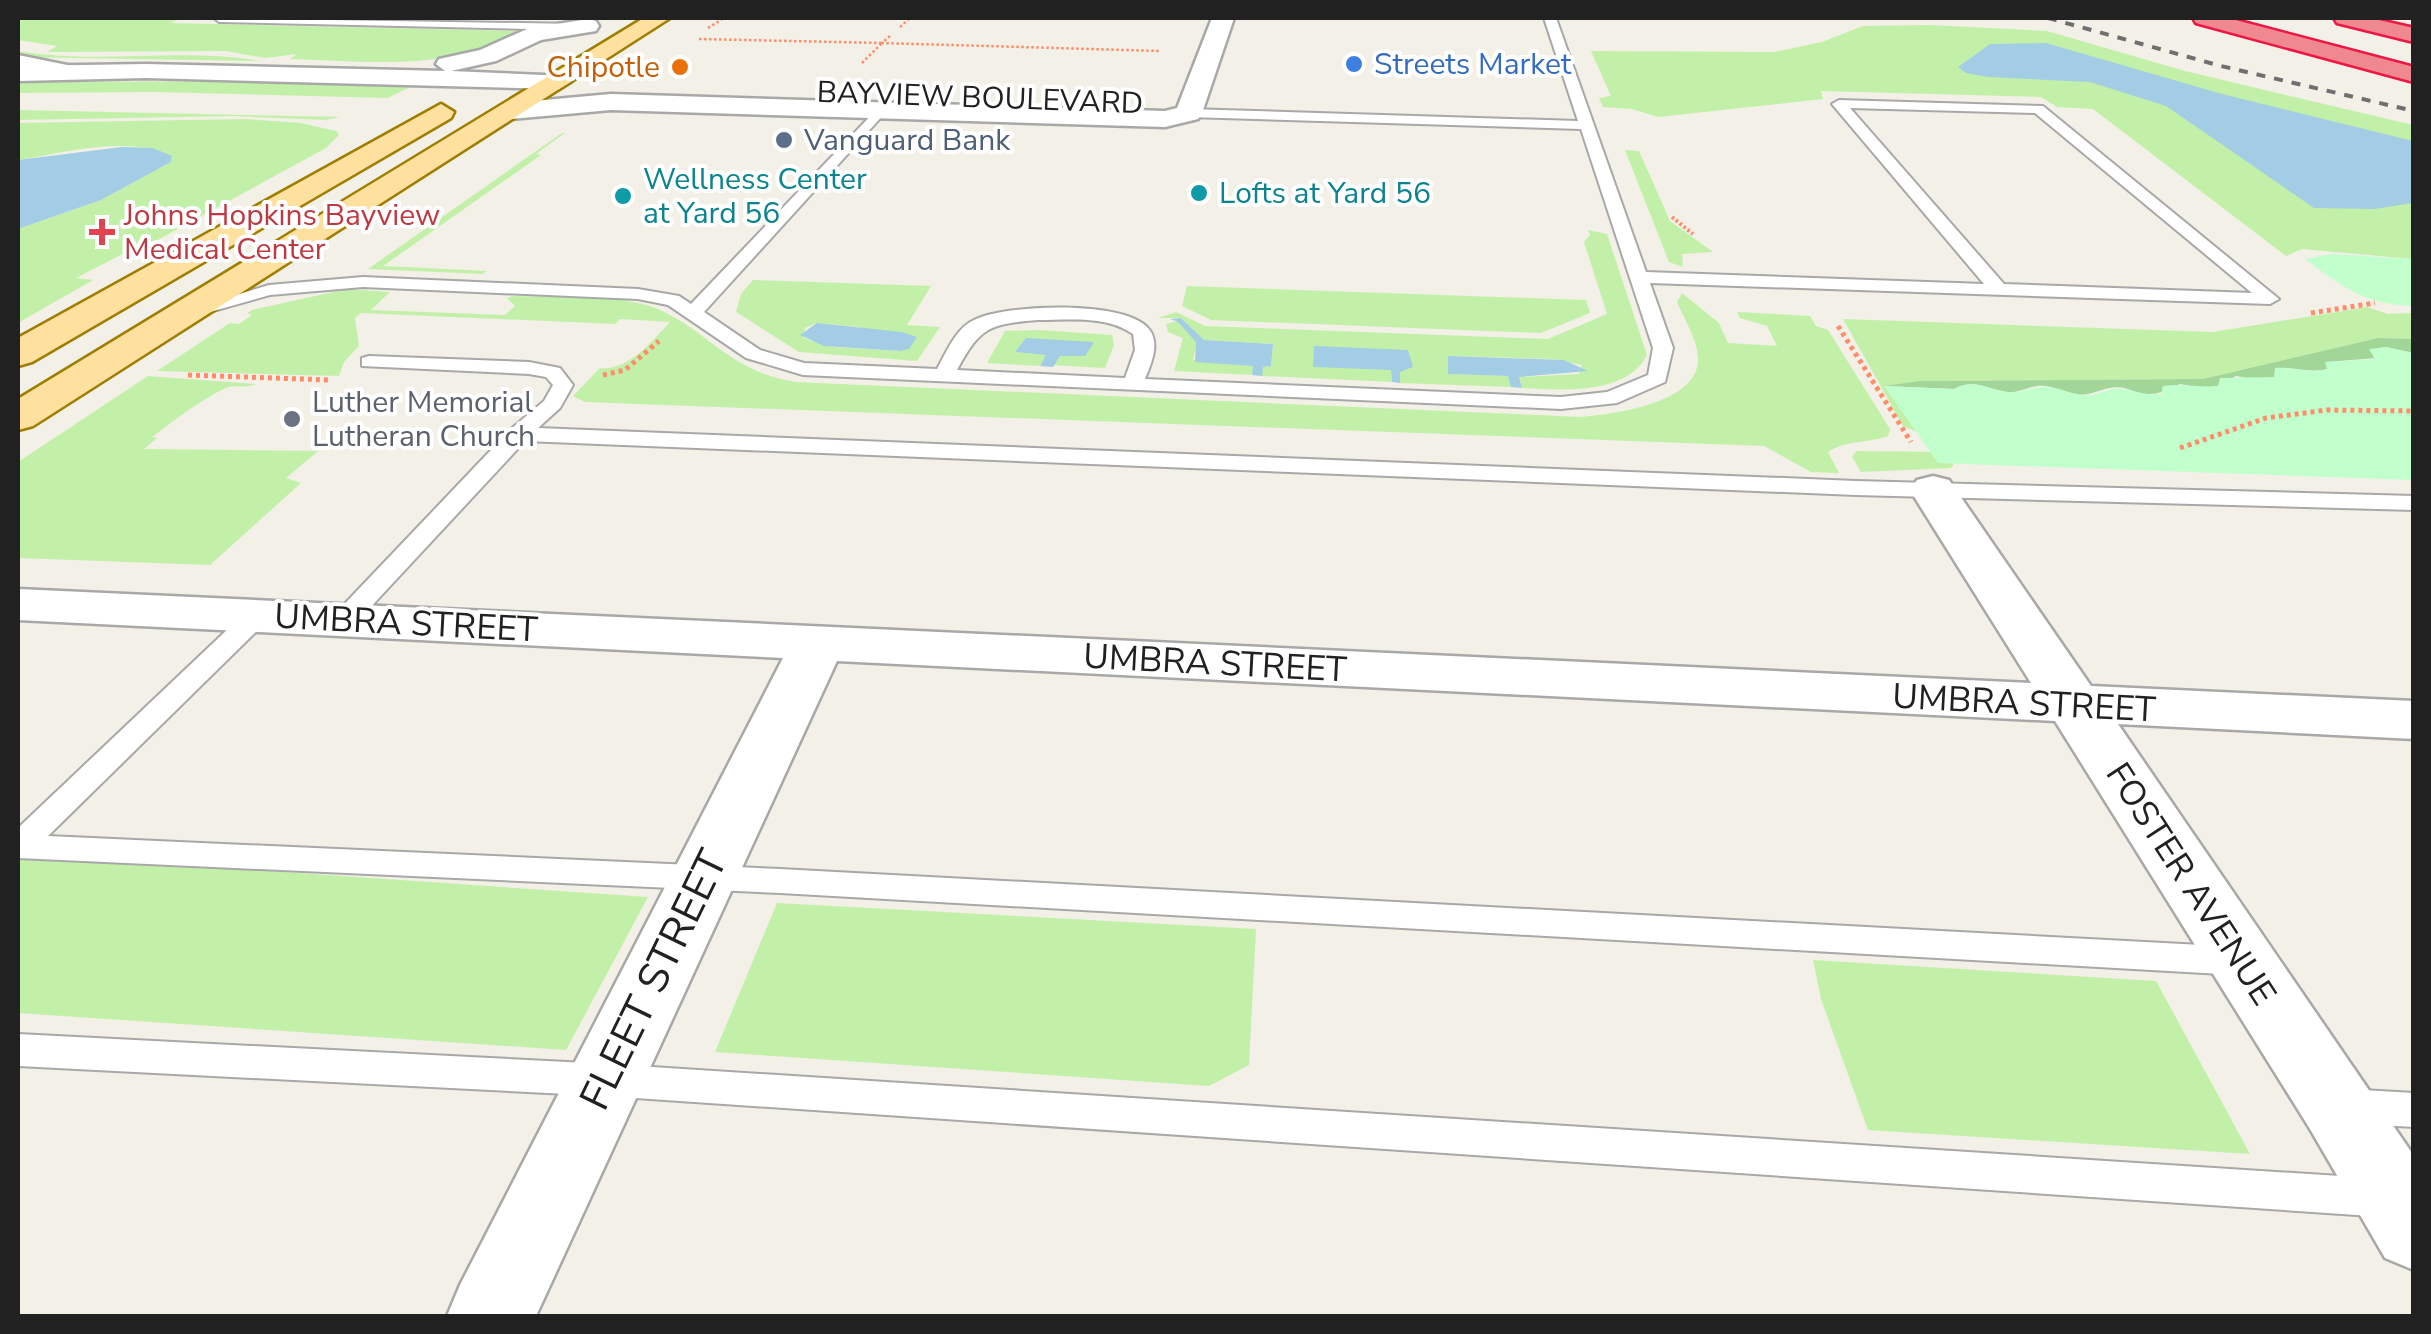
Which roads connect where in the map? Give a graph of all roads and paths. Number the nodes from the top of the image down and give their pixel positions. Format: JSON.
{"nodes":[{"id":1,"x":659,"y":18,"type":"edge"},
{"id":2,"x":910,"y":18,"type":"edge"},
{"id":3,"x":1222,"y":18,"type":"edge"},
{"id":4,"x":1550,"y":18,"type":"edge"},
{"id":5,"x":2204,"y":18,"type":"edge"},
{"id":6,"x":2242,"y":18,"type":"edge"},
{"id":7,"x":2345,"y":18,"type":"edge"},
{"id":8,"x":2388,"y":18,"type":"edge"},
{"id":9,"x":219,"y":20,"type":"edge"},
{"id":10,"x":596,"y":22,"type":"edge"},
{"id":11,"x":2414,"y":24,"type":"edge"},
{"id":12,"x":900,"y":27,"type":"dead end"},
{"id":13,"x":2414,"y":35,"type":"edge"},
{"id":14,"x":890,"y":36,"type":"dead end"},
{"id":15,"x":692,"y":39,"type":"dead end"},
{"id":16,"x":882,"y":43,"type":"junction"},
{"id":17,"x":1177,"y":51,"type":"dead end"},
{"id":18,"x":18,"y":62,"type":"edge"},
{"id":19,"x":2414,"y":64,"type":"edge"},
{"id":20,"x":63,"y":71,"type":"junction"},
{"id":21,"x":18,"y":74,"type":"edge"},
{"id":22,"x":329,"y":74,"type":"junction"},
{"id":23,"x":2414,"y":76,"type":"edge"},
{"id":24,"x":497,"y":79,"type":"junction"},
{"id":25,"x":559,"y":81,"type":"junction"},
{"id":26,"x":394,"y":108,"type":"dead end"},
{"id":27,"x":446,"y":110,"type":"junction"},
{"id":28,"x":880,"y":110,"type":"junction"},
{"id":29,"x":511,"y":112,"type":"junction"},
{"id":30,"x":1188,"y":113,"type":"junction"},
{"id":31,"x":1586,"y":125,"type":"junction"},
{"id":32,"x":1666,"y":202,"type":"dead end"},
{"id":33,"x":1703,"y":240,"type":"dead end"},
{"id":34,"x":1638,"y":277,"type":"junction"},
{"id":35,"x":1998,"y":290,"type":"junction"},
{"id":36,"x":694,"y":312,"type":"junction"},
{"id":37,"x":186,"y":313,"type":"junction"},
{"id":38,"x":1841,"y":330,"type":"dead end"},
{"id":39,"x":18,"y":354,"type":"edge"},
{"id":40,"x":370,"y":362,"type":"dead end"},
{"id":41,"x":182,"y":374,"type":"dead end"},
{"id":42,"x":944,"y":375,"type":"junction"},
{"id":43,"x":289,"y":378,"type":"junction"},
{"id":44,"x":336,"y":380,"type":"dead end"},
{"id":45,"x":1133,"y":384,"type":"junction"},
{"id":46,"x":280,"y":385,"type":"dead end"},
{"id":47,"x":562,"y":385,"type":"junction"},
{"id":48,"x":1879,"y":390,"type":"dead end"},
{"id":49,"x":2414,"y":411,"type":"edge"},
{"id":50,"x":18,"y":417,"type":"edge"},
{"id":51,"x":518,"y":434,"type":"junction"},
{"id":52,"x":1933,"y":490,"type":"junction"},
{"id":53,"x":2153,"y":494,"type":"junction"},
{"id":54,"x":2414,"y":503,"type":"edge"},
{"id":55,"x":18,"y":604,"type":"edge"},
{"id":56,"x":258,"y":616,"type":"junction"},
{"id":57,"x":344,"y":620,"type":"junction"},
{"id":58,"x":818,"y":643,"type":"junction"},
{"id":59,"x":2072,"y":705,"type":"junction"},
{"id":60,"x":2414,"y":720,"type":"edge"},
{"id":61,"x":704,"y":878,"type":"junction"},
{"id":62,"x":2240,"y":961,"type":"junction"},
{"id":63,"x":18,"y":1050,"type":"edge"},
{"id":64,"x":606,"y":1080,"type":"junction"},
{"id":65,"x":2337,"y":1105,"type":"junction"},
{"id":66,"x":2414,"y":1110,"type":"edge"},
{"id":67,"x":2403,"y":1214,"type":"edge"},
{"id":68,"x":491,"y":1316,"type":"edge"}],
"edges":[{"from":1,"to":25,"type":"main road"},
{"from":2,"to":12,"type":"path"},
{"from":3,"to":30,"type":"street"},
{"from":4,"to":31,"type":"lane"},
{"from":5,"to":23,"type":"highway"},
{"from":6,"to":19,"type":"highway"},
{"from":7,"to":13,"type":"highway"},
{"from":8,"to":11,"type":"highway"},
{"from":9,"to":10,"type":"lane"},
{"from":10,"to":22,"type":"street"},
{"from":10,"to":24,"type":"main road"},
{"from":14,"to":16,"type":"path"},
{"from":15,"to":16,"type":"path"},
{"from":16,"to":17,"type":"path"},
{"from":18,"to":20,"type":"street"},
{"from":20,"to":21,"type":"street","name":"BAYVIEW BOULEVARD"},
{"from":20,"to":22,"type":"street","name":"BAYVIEW BOULEVARD"},
{"from":22,"to":24,"type":"street","name":"BAYVIEW BOULEVARD"},
{"from":24,"to":25,"type":"street","name":"BAYVIEW BOULEVARD"},
{"from":24,"to":27,"type":"main road"},
{"from":25,"to":29,"type":"main road"},
{"from":25,"to":30,"type":"street","name":"BAYVIEW BOULEVARD"},
{"from":26,"to":27,"type":"street","name":"BAYVIEW BOULEVARD"},
{"from":27,"to":29,"type":"street","name":"BAYVIEW BOULEVARD"},
{"from":27,"to":39,"type":"main road"},
{"from":28,"to":29,"type":"street","name":"BAYVIEW BOULEVARD"},
{"from":28,"to":30,"type":"street","name":"BAYVIEW BOULEVARD"},
{"from":28,"to":36,"type":"lane"},
{"from":29,"to":37,"type":"main road"},
{"from":30,"to":31,"type":"lane"},
{"from":31,"to":34,"type":"lane"},
{"from":32,"to":33,"type":"path"},
{"from":34,"to":35,"type":"lane"},
{"from":34,"to":45,"type":"lane"},
{"from":35,"to":35,"type":"lane"},
{"from":36,"to":37,"type":"lane"},
{"from":36,"to":42,"type":"lane"},
{"from":36,"to":47,"type":"path"},
{"from":37,"to":50,"type":"main road"},
{"from":38,"to":48,"type":"path"},
{"from":40,"to":47,"type":"lane"},
{"from":41,"to":43,"type":"path"},
{"from":42,"to":45,"type":"lane"},
{"from":42,"to":45,"type":"lane"},
{"from":43,"to":44,"type":"path"},
{"from":43,"to":46,"type":"path"},
{"from":47,"to":51,"type":"lane"},
{"from":49,"to":53,"type":"path"},
{"from":51,"to":52,"type":"lane"},
{"from":51,"to":57,"type":"lane"},
{"from":52,"to":53,"type":"lane"},
{"from":52,"to":59,"type":"street","name":"FOSTER AVENUE"},
{"from":53,"to":54,"type":"lane"},
{"from":55,"to":56,"type":"street","name":"UMBRA STREET"},
{"from":56,"to":57,"type":"street","name":"UMBRA STREET"},
{"from":56,"to":61,"type":"lane"},
{"from":57,"to":58,"type":"street","name":"UMBRA STREET"},
{"from":58,"to":59,"type":"street","name":"UMBRA STREET"},
{"from":58,"to":61,"type":"street","name":"FLEET STREET"},
{"from":59,"to":60,"type":"street","name":"UMBRA STREET"},
{"from":59,"to":62,"type":"street","name":"FOSTER AVENUE"},
{"from":61,"to":62,"type":"lane"},
{"from":61,"to":64,"type":"street","name":"FLEET STREET"},
{"from":62,"to":65,"type":"street","name":"FOSTER AVENUE"},
{"from":63,"to":64,"type":"lane"},
{"from":64,"to":67,"type":"lane"},
{"from":64,"to":68,"type":"street","name":"FLEET STREET"},
{"from":65,"to":66,"type":"lane"},
{"from":65,"to":67,"type":"street","name":"FOSTER AVENUE"}]}
